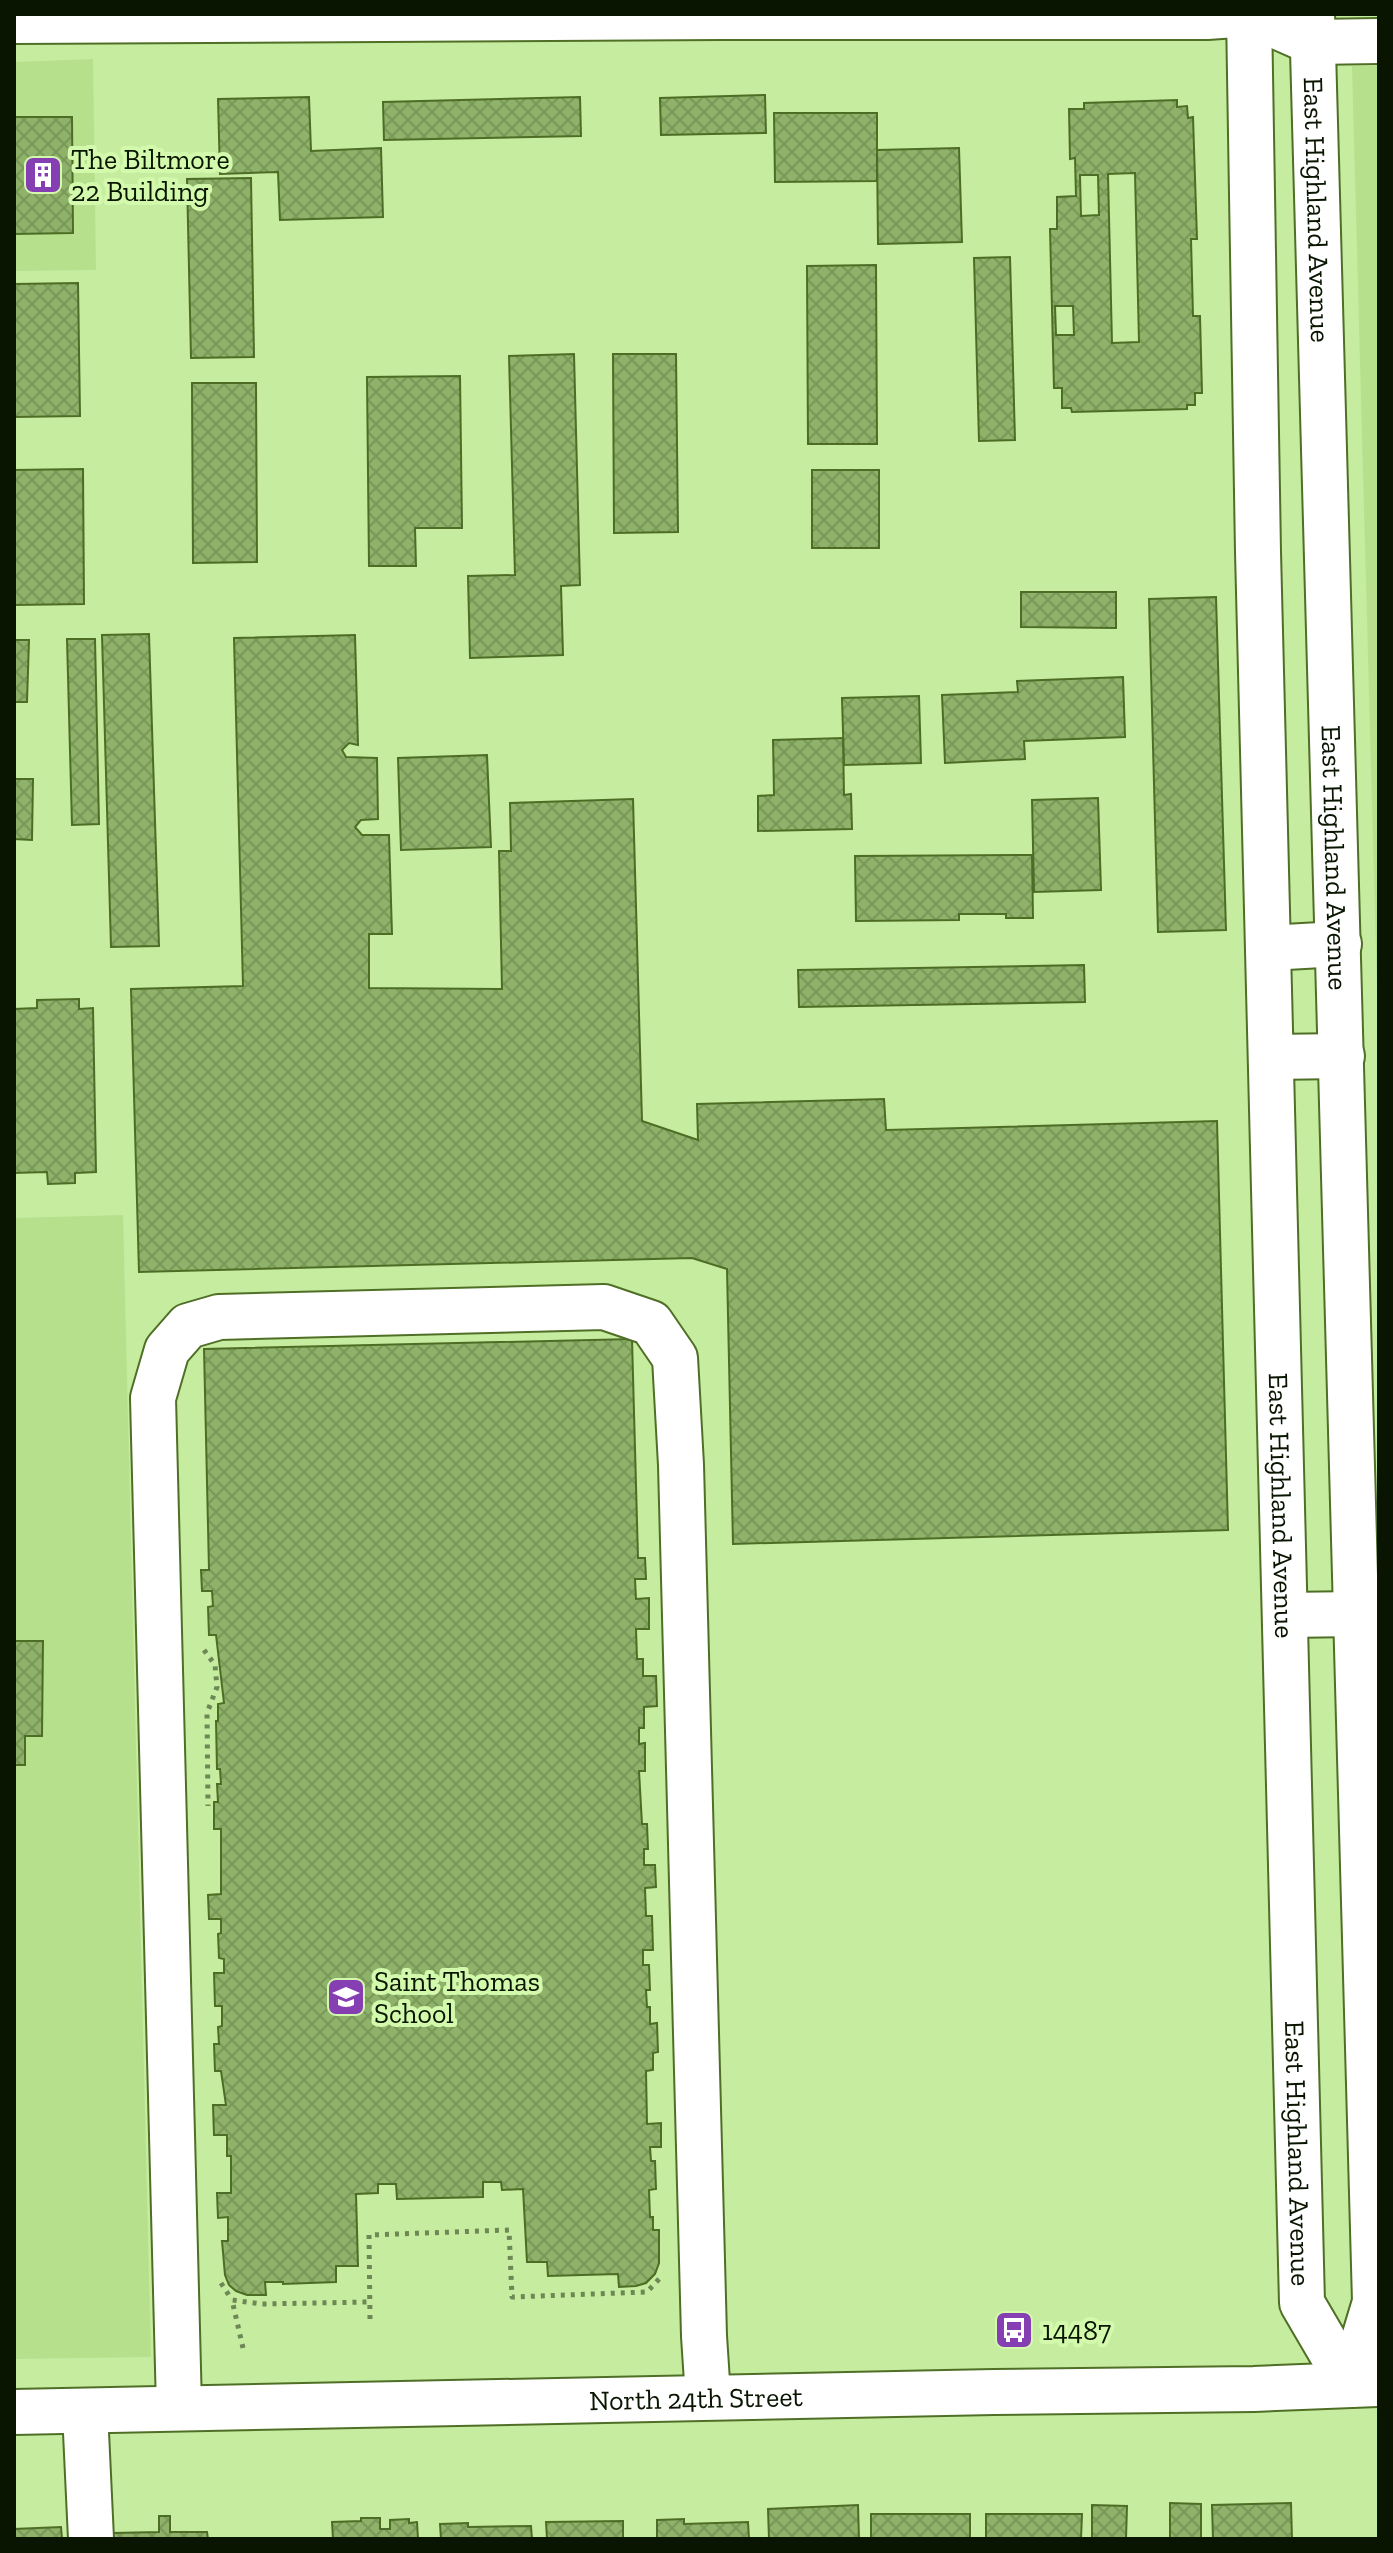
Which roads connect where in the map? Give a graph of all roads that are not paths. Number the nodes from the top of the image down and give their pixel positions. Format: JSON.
{"nodes":[{"id":1,"x":1249,"y":14,"type":"edge"},
{"id":2,"x":14,"y":21,"type":"edge"},
{"id":3,"x":1312,"y":28,"type":"edge"},
{"id":4,"x":1379,"y":41,"type":"edge"},
{"id":5,"x":1339,"y":944,"type":"junction"},
{"id":6,"x":1268,"y":948,"type":"junction"},
{"id":7,"x":1342,"y":1056,"type":"junction"},
{"id":8,"x":1271,"y":1057,"type":"junction"},
{"id":9,"x":1285,"y":1615,"type":"junction"},
{"id":10,"x":1368,"y":1615,"type":"edge"},
{"id":11,"x":1364,"y":2384,"type":"edge"},
{"id":12,"x":708,"y":2397,"type":"junction"},
{"id":13,"x":179,"y":2407,"type":"junction"},
{"id":14,"x":85,"y":2411,"type":"junction"},
{"id":15,"x":14,"y":2412,"type":"edge"},
{"id":16,"x":91,"y":2539,"type":"edge"}],
"edges":[{"from":1,"to":2,"type":"main road"},
{"from":1,"to":3,"type":"main road"},
{"from":1,"to":6,"type":"main road","name":"East Highland Avenue"},
{"from":3,"to":4,"type":"main road"},
{"from":3,"to":5,"type":"main road","name":"East Highland Avenue"},
{"from":5,"to":6,"type":"main road"},
{"from":5,"to":7,"type":"main road","name":"East Highland Avenue"},
{"from":6,"to":8,"type":"main road","name":"East Highland Avenue"},
{"from":7,"to":8,"type":"main road"},
{"from":7,"to":10,"type":"main road","name":"East Highland Avenue"},
{"from":8,"to":9,"type":"main road","name":"East Highland Avenue"},
{"from":9,"to":10,"type":"main road"},
{"from":9,"to":11,"type":"main road","name":"East Highland Avenue"},
{"from":10,"to":11,"type":"main road","name":"East Highland Avenue"},
{"from":11,"to":12,"type":"main road","name":"North 24th Street"},
{"from":12,"to":13,"type":"main road","name":"North 24th Street"},
{"from":12,"to":13,"type":"main road"},
{"from":13,"to":14,"type":"main road","name":"North 24th Street"},
{"from":14,"to":15,"type":"main road","name":"North 24th Street"},
{"from":14,"to":16,"type":"main road"}]}
